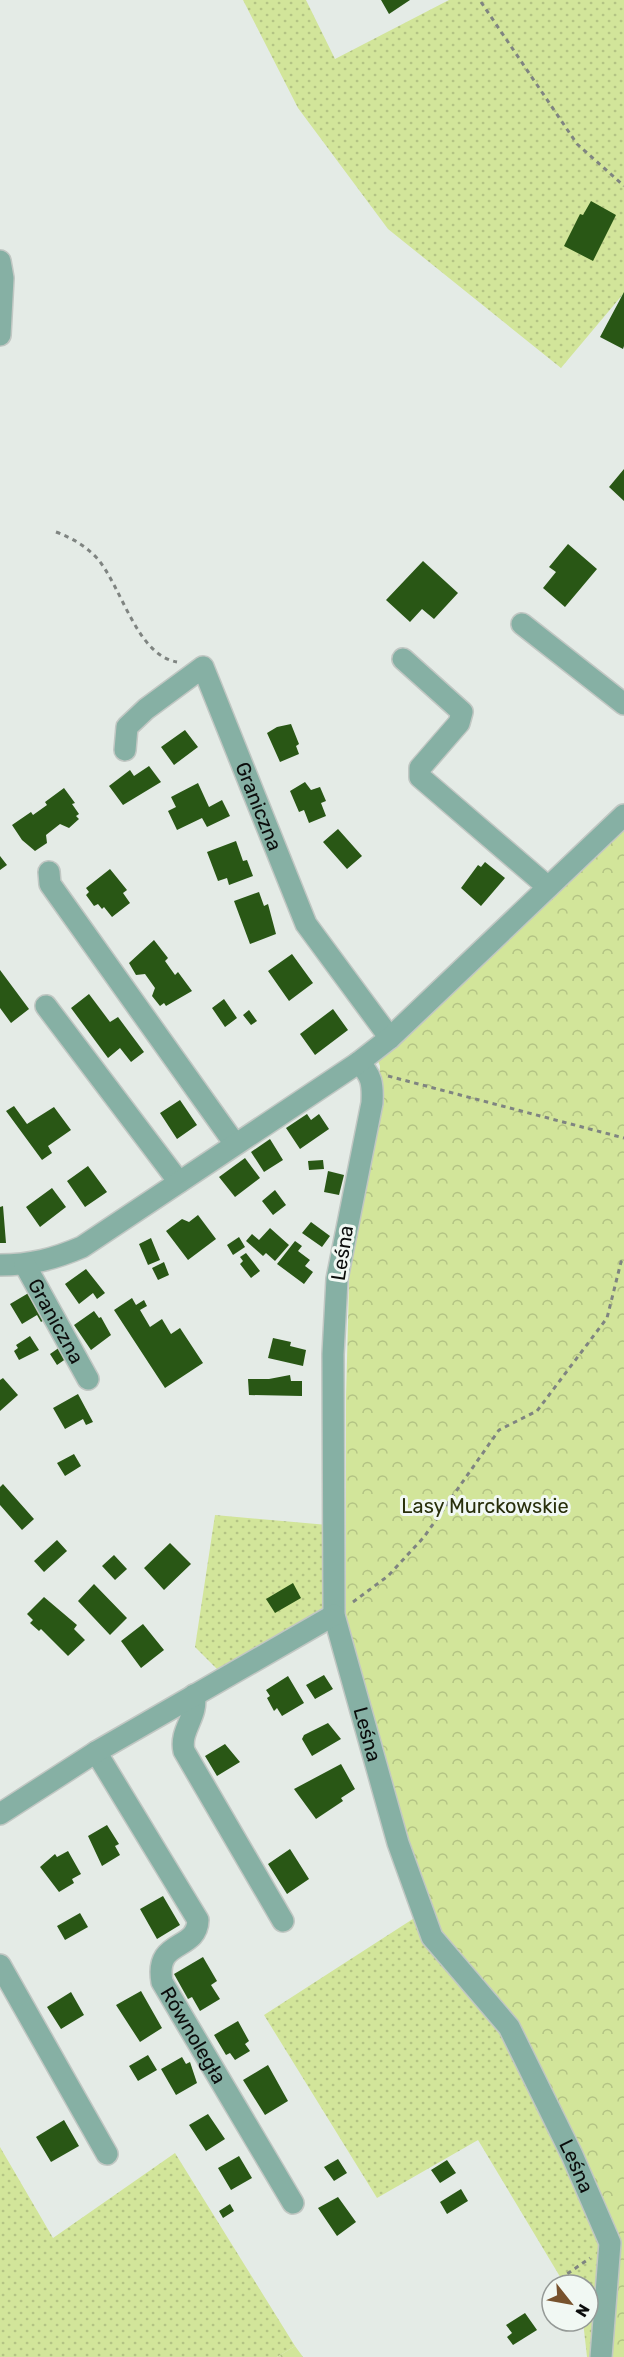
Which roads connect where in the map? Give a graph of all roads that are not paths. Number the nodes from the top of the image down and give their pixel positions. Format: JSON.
{"nodes":[{"id":1,"x":0,"y":261,"type":"edge"},
{"id":2,"x":0,"y":335,"type":"edge"},
{"id":3,"x":522,"y":624,"type":"dead end"},
{"id":4,"x":403,"y":659,"type":"dead end"},
{"id":5,"x":624,"y":704,"type":"edge"},
{"id":6,"x":125,"y":750,"type":"dead end"},
{"id":7,"x":624,"y":815,"type":"edge"},
{"id":8,"x":49,"y":872,"type":"dead end"},
{"id":9,"x":548,"y":887,"type":"junction"},
{"id":10,"x":46,"y":1006,"type":"dead end"},
{"id":11,"x":390,"y":1038,"type":"junction"},
{"id":12,"x":363,"y":1067,"type":"junction"},
{"id":13,"x":235,"y":1144,"type":"junction"},
{"id":14,"x":179,"y":1182,"type":"junction"},
{"id":15,"x":0,"y":1265,"type":"edge"},
{"id":16,"x":25,"y":1265,"type":"junction"},
{"id":17,"x":88,"y":1379,"type":"dead end"},
{"id":18,"x":334,"y":1615,"type":"junction"},
{"id":19,"x":194,"y":1695,"type":"junction"},
{"id":20,"x":96,"y":1752,"type":"junction"},
{"id":21,"x":0,"y":1814,"type":"edge"},
{"id":22,"x":283,"y":1921,"type":"dead end"},
{"id":23,"x":0,"y":1965,"type":"edge"},
{"id":24,"x":107,"y":2154,"type":"dead end"},
{"id":25,"x":293,"y":2203,"type":"dead end"},
{"id":26,"x":601,"y":2357,"type":"edge"}],
"edges":[{"from":1,"to":2,"type":"street"},
{"from":3,"to":5,"type":"street"},
{"from":4,"to":9,"type":"street"},
{"from":6,"to":11,"type":"street","name":"Graniczna"},
{"from":7,"to":9,"type":"street","name":"Graniczna"},
{"from":8,"to":13,"type":"street"},
{"from":9,"to":11,"type":"street","name":"Graniczna"},
{"from":10,"to":14,"type":"street"},
{"from":11,"to":12,"type":"street","name":"Graniczna"},
{"from":12,"to":13,"type":"street","name":"Graniczna"},
{"from":12,"to":18,"type":"street","name":"Leśna"},
{"from":13,"to":14,"type":"street","name":"Graniczna"},
{"from":14,"to":16,"type":"street","name":"Graniczna"},
{"from":15,"to":16,"type":"street","name":"Graniczna"},
{"from":16,"to":17,"type":"street","name":"Graniczna"},
{"from":18,"to":19,"type":"street"},
{"from":18,"to":26,"type":"street","name":"Leśna"},
{"from":19,"to":20,"type":"street"},
{"from":19,"to":22,"type":"street"},
{"from":20,"to":21,"type":"street"},
{"from":20,"to":25,"type":"street","name":"Równoległa"},
{"from":23,"to":24,"type":"street"}]}
